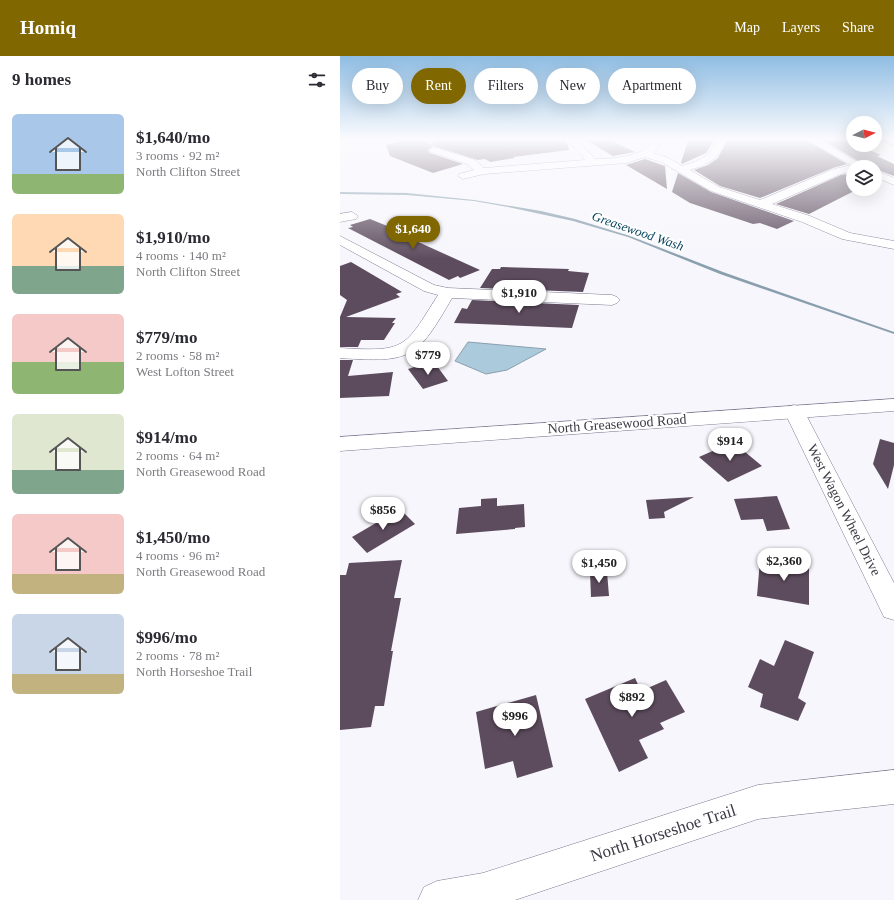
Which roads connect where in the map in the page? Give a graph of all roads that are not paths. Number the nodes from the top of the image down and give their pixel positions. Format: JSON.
{"nodes":[{"id":1,"x":698,"y":179,"type":"edge"},
{"id":2,"x":818,"y":179,"type":"edge"},
{"id":3,"x":761,"y":204,"type":"junction"},
{"id":4,"x":340,"y":240,"type":"edge"},
{"id":5,"x":894,"y":245,"type":"edge"},
{"id":6,"x":446,"y":293,"type":"junction"},
{"id":7,"x":612,"y":300,"type":"dead end"},
{"id":8,"x":340,"y":353,"type":"edge"},
{"id":9,"x":894,"y":405,"type":"edge"},
{"id":10,"x":794,"y":411,"type":"junction"},
{"id":11,"x":340,"y":444,"type":"edge"},
{"id":12,"x":894,"y":609,"type":"edge"},
{"id":13,"x":894,"y":788,"type":"edge"},
{"id":14,"x":437,"y":900,"type":"edge"}],
"edges":[{"from":1,"to":3,"type":"street"},
{"from":2,"to":3,"type":"street"},
{"from":3,"to":5,"type":"street"},
{"from":4,"to":6,"type":"street"},
{"from":6,"to":7,"type":"street"},
{"from":6,"to":8,"type":"street"},
{"from":9,"to":10,"type":"street","name":"North Greasewood Road"},
{"from":10,"to":11,"type":"street","name":"North Greasewood Road"},
{"from":10,"to":12,"type":"street","name":"West Wagon Wheel Drive"},
{"from":13,"to":14,"type":"street","name":"North Horseshoe Trail"}]}
